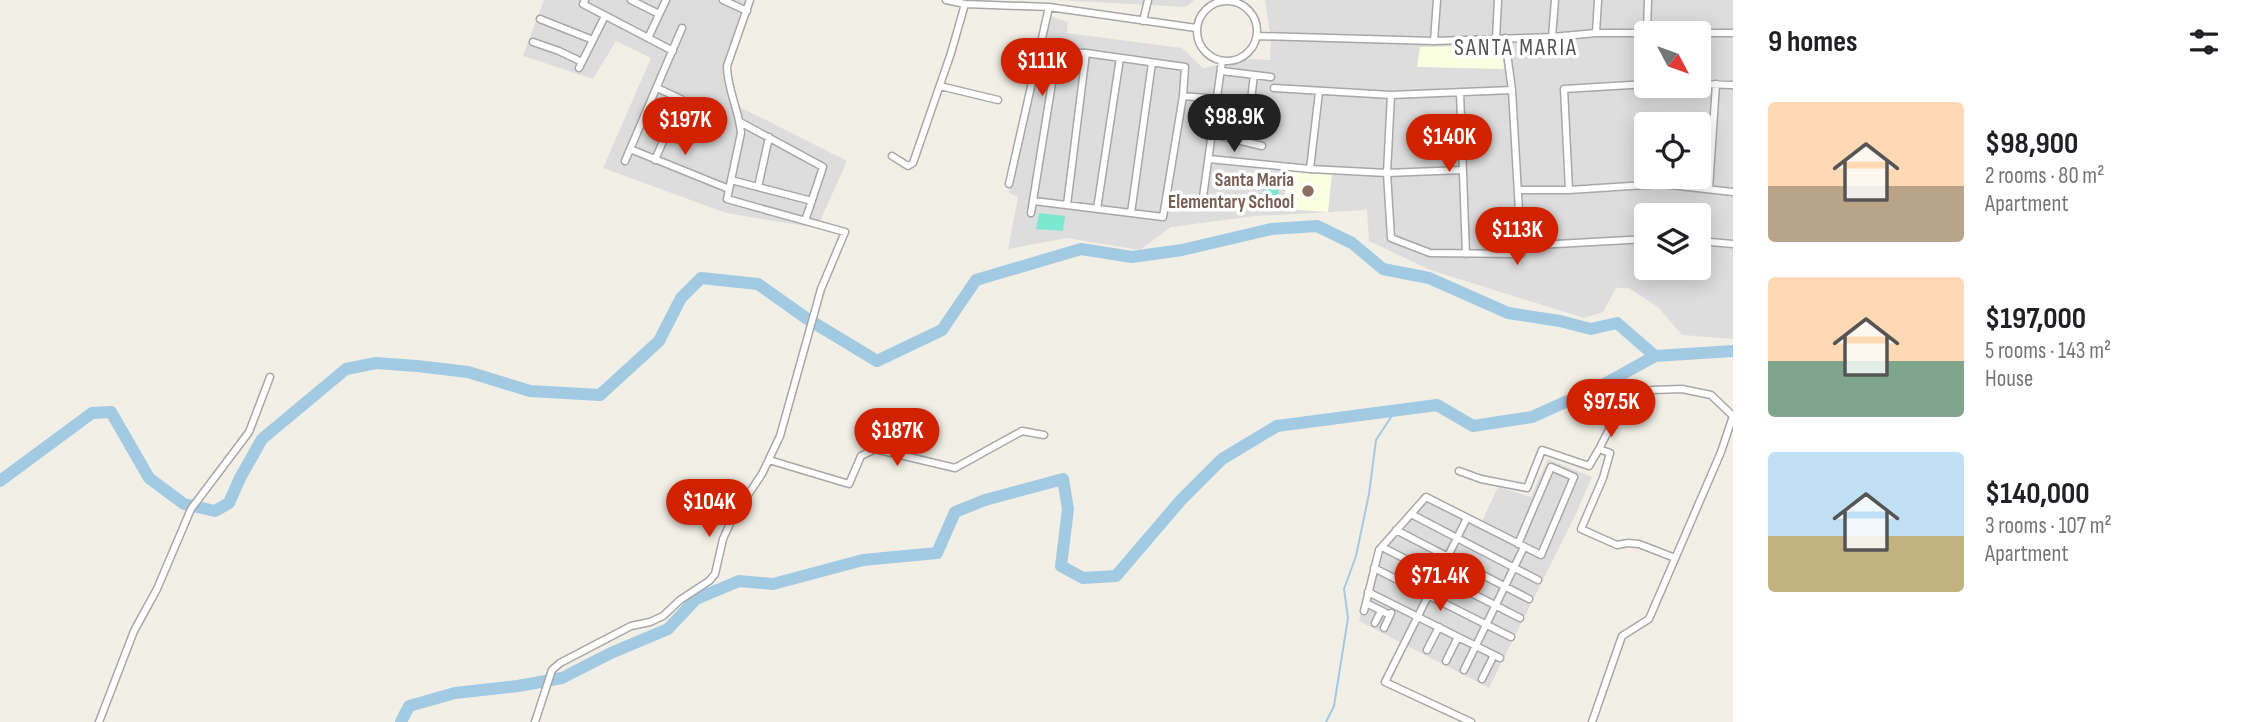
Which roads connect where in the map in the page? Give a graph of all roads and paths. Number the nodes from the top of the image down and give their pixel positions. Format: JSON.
{"nodes":[{"id":1,"x":585,"y":0,"type":"edge"},
{"id":2,"x":631,"y":0,"type":"edge"},
{"id":3,"x":666,"y":0,"type":"edge"},
{"id":4,"x":723,"y":0,"type":"edge"},
{"id":5,"x":750,"y":0,"type":"edge"},
{"id":6,"x":946,"y":0,"type":"edge"},
{"id":7,"x":1148,"y":0,"type":"edge"},
{"id":8,"x":1231,"y":0,"type":"edge"},
{"id":9,"x":1437,"y":0,"type":"edge"},
{"id":10,"x":1498,"y":0,"type":"edge"},
{"id":11,"x":1555,"y":0,"type":"edge"},
{"id":12,"x":1598,"y":0,"type":"edge"},
{"id":13,"x":1648,"y":0,"type":"edge"},
{"id":14,"x":965,"y":4,"type":"junction"},
{"id":15,"x":1049,"y":7,"type":"junction"},
{"id":16,"x":747,"y":11,"type":"junction"},
{"id":17,"x":659,"y":14,"type":"junction"},
{"id":18,"x":605,"y":16,"type":"junction"},
{"id":19,"x":540,"y":19,"type":"dead end"},
{"id":20,"x":1143,"y":21,"type":"junction"},
{"id":21,"x":1647,"y":21,"type":"edge"},
{"id":22,"x":682,"y":28,"type":"dead end"},
{"id":23,"x":1196,"y":28,"type":"junction"},
{"id":24,"x":1634,"y":32,"type":"edge"},
{"id":25,"x":1595,"y":33,"type":"junction"},
{"id":26,"x":1712,"y":33,"type":"edge"},
{"id":27,"x":1733,"y":33,"type":"edge"},
{"id":28,"x":1257,"y":36,"type":"junction"},
{"id":29,"x":1552,"y":37,"type":"junction"},
{"id":30,"x":648,"y":38,"type":"junction"},
{"id":31,"x":1496,"y":38,"type":"junction"},
{"id":32,"x":1505,"y":38,"type":"junction"},
{"id":33,"x":593,"y":40,"type":"junction"},
{"id":34,"x":1434,"y":41,"type":"junction"},
{"id":35,"x":533,"y":42,"type":"dead end"},
{"id":36,"x":673,"y":51,"type":"junction"},
{"id":37,"x":1086,"y":53,"type":"junction"},
{"id":38,"x":1120,"y":58,"type":"junction"},
{"id":39,"x":1222,"y":61,"type":"junction"},
{"id":40,"x":1152,"y":62,"type":"junction"},
{"id":41,"x":1222,"y":71,"type":"junction"},
{"id":42,"x":1254,"y":75,"type":"junction"},
{"id":43,"x":1271,"y":76,"type":"dead end"},
{"id":44,"x":1634,"y":85,"type":"edge"},
{"id":45,"x":1712,"y":85,"type":"edge"},
{"id":46,"x":1716,"y":85,"type":"junction"},
{"id":47,"x":1733,"y":85,"type":"edge"},
{"id":48,"x":940,"y":86,"type":"junction"},
{"id":49,"x":657,"y":88,"type":"junction"},
{"id":50,"x":1274,"y":88,"type":"dead end"},
{"id":51,"x":1512,"y":90,"type":"junction"},
{"id":52,"x":1320,"y":92,"type":"junction"},
{"id":53,"x":1460,"y":92,"type":"junction"},
{"id":54,"x":1391,"y":95,"type":"junction"},
{"id":55,"x":1183,"y":96,"type":"junction"},
{"id":56,"x":1217,"y":99,"type":"junction"},
{"id":57,"x":998,"y":100,"type":"dead end"},
{"id":58,"x":677,"y":109,"type":"junction"},
{"id":59,"x":698,"y":117,"type":"dead end"},
{"id":60,"x":740,"y":122,"type":"junction"},
{"id":61,"x":1212,"y":134,"type":"junction"},
{"id":62,"x":666,"y":135,"type":"junction"},
{"id":63,"x":769,"y":137,"type":"junction"},
{"id":64,"x":1246,"y":142,"type":"junction"},
{"id":65,"x":688,"y":143,"type":"dead end"},
{"id":66,"x":1262,"y":145,"type":"dead end"},
{"id":67,"x":630,"y":149,"type":"junction"},
{"id":68,"x":892,"y":156,"type":"dead end"},
{"id":69,"x":1209,"y":159,"type":"junction"},
{"id":70,"x":1711,"y":159,"type":"edge"},
{"id":71,"x":655,"y":160,"type":"junction"},
{"id":72,"x":625,"y":161,"type":"dead end"},
{"id":73,"x":1310,"y":169,"type":"junction"},
{"id":74,"x":1462,"y":170,"type":"junction"},
{"id":75,"x":1387,"y":173,"type":"junction"},
{"id":76,"x":731,"y":180,"type":"junction"},
{"id":77,"x":1009,"y":184,"type":"dead end"},
{"id":78,"x":1634,"y":186,"type":"edge"},
{"id":79,"x":758,"y":187,"type":"junction"},
{"id":80,"x":729,"y":189,"type":"junction"},
{"id":81,"x":1709,"y":189,"type":"edge"},
{"id":82,"x":1518,"y":190,"type":"junction"},
{"id":83,"x":1569,"y":190,"type":"junction"},
{"id":84,"x":1733,"y":192,"type":"edge"},
{"id":85,"x":812,"y":201,"type":"junction"},
{"id":86,"x":1034,"y":201,"type":"junction"},
{"id":87,"x":1202,"y":204,"type":"dead end"},
{"id":88,"x":1067,"y":205,"type":"junction"},
{"id":89,"x":1097,"y":209,"type":"junction"},
{"id":90,"x":1131,"y":213,"type":"junction"},
{"id":91,"x":1031,"y":214,"type":"dead end"},
{"id":92,"x":806,"y":221,"type":"junction"},
{"id":93,"x":1634,"y":240,"type":"edge"},
{"id":94,"x":1711,"y":242,"type":"edge"},
{"id":95,"x":1733,"y":244,"type":"edge"},
{"id":96,"x":1521,"y":246,"type":"junction"},
{"id":97,"x":1465,"y":254,"type":"junction"},
{"id":98,"x":270,"y":377,"type":"dead end"},
{"id":99,"x":1044,"y":435,"type":"dead end"},
{"id":100,"x":1598,"y":449,"type":"junction"},
{"id":101,"x":769,"y":460,"type":"junction"},
{"id":102,"x":1459,"y":471,"type":"dead end"},
{"id":103,"x":1411,"y":514,"type":"junction"},
{"id":104,"x":1466,"y":518,"type":"junction"},
{"id":105,"x":1396,"y":530,"type":"junction"},
{"id":106,"x":1457,"y":538,"type":"junction"},
{"id":107,"x":1521,"y":546,"type":"junction"},
{"id":108,"x":1382,"y":547,"type":"junction"},
{"id":109,"x":1447,"y":556,"type":"junction"},
{"id":110,"x":1675,"y":558,"type":"junction"},
{"id":111,"x":1374,"y":568,"type":"junction"},
{"id":112,"x":1514,"y":568,"type":"junction"},
{"id":113,"x":1437,"y":576,"type":"junction"},
{"id":114,"x":1538,"y":580,"type":"dead end"},
{"id":115,"x":1505,"y":586,"type":"junction"},
{"id":116,"x":1368,"y":592,"type":"junction"},
{"id":117,"x":1427,"y":595,"type":"junction"},
{"id":118,"x":1529,"y":599,"type":"dead end"},
{"id":119,"x":1366,"y":603,"type":"junction"},
{"id":120,"x":1496,"y":605,"type":"junction"},
{"id":121,"x":1395,"y":606,"type":"junction"},
{"id":122,"x":1364,"y":611,"type":"dead end"},
{"id":123,"x":1381,"y":611,"type":"junction"},
{"id":124,"x":1390,"y":615,"type":"junction"},
{"id":125,"x":1417,"y":616,"type":"junction"},
{"id":126,"x":1520,"y":618,"type":"dead end"},
{"id":127,"x":1375,"y":623,"type":"dead end"},
{"id":128,"x":1486,"y":625,"type":"junction"},
{"id":129,"x":1438,"y":627,"type":"junction"},
{"id":130,"x":1384,"y":628,"type":"dead end"},
{"id":131,"x":1458,"y":637,"type":"junction"},
{"id":132,"x":1511,"y":637,"type":"dead end"},
{"id":133,"x":1476,"y":646,"type":"junction"},
{"id":134,"x":1427,"y":650,"type":"dead end"},
{"id":135,"x":1446,"y":661,"type":"dead end"},
{"id":136,"x":1464,"y":670,"type":"dead end"},
{"id":137,"x":1482,"y":679,"type":"dead end"},
{"id":138,"x":99,"y":722,"type":"edge"},
{"id":139,"x":535,"y":722,"type":"edge"},
{"id":140,"x":1471,"y":722,"type":"edge"},
{"id":141,"x":1592,"y":722,"type":"edge"}],
"edges":[{"from":1,"to":18,"type":"street"},
{"from":2,"to":17,"type":"street"},
{"from":3,"to":17,"type":"street"},
{"from":4,"to":16,"type":"street"},
{"from":5,"to":16,"type":"street"},
{"from":6,"to":14,"type":"street"},
{"from":7,"to":20,"type":"street"},
{"from":8,"to":23,"type":"street"},
{"from":8,"to":28,"type":"street"},
{"from":9,"to":34,"type":"street"},
{"from":10,"to":31,"type":"street"},
{"from":11,"to":29,"type":"street"},
{"from":12,"to":25,"type":"street"},
{"from":13,"to":21,"type":"street"},
{"from":14,"to":15,"type":"street"},
{"from":14,"to":48,"type":"street"},
{"from":15,"to":20,"type":"street"},
{"from":15,"to":77,"type":"street"},
{"from":16,"to":60,"type":"street"},
{"from":17,"to":30,"type":"street"},
{"from":18,"to":30,"type":"street"},
{"from":18,"to":33,"type":"street"},
{"from":19,"to":33,"type":"street"},
{"from":20,"to":23,"type":"street"},
{"from":22,"to":36,"type":"street"},
{"from":23,"to":39,"type":"street"},
{"from":24,"to":25,"type":"street"},
{"from":25,"to":29,"type":"street"},
{"from":26,"to":27,"type":"street"},
{"from":28,"to":34,"type":"street"},
{"from":28,"to":39,"type":"street"},
{"from":29,"to":32,"type":"street"},
{"from":30,"to":36,"type":"street"},
{"from":31,"to":32,"type":"street"},
{"from":31,"to":34,"type":"street"},
{"from":32,"to":51,"type":"street"},
{"from":33,"to":35,"type":"street"},
{"from":36,"to":49,"type":"street"},
{"from":37,"to":38,"type":"street"},
{"from":37,"to":86,"type":"street"},
{"from":37,"to":88,"type":"street"},
{"from":38,"to":40,"type":"street"},
{"from":38,"to":89,"type":"street"},
{"from":39,"to":41,"type":"street"},
{"from":40,"to":55,"type":"street"},
{"from":40,"to":90,"type":"street"},
{"from":41,"to":42,"type":"street"},
{"from":41,"to":56,"type":"street"},
{"from":42,"to":43,"type":"street"},
{"from":42,"to":64,"type":"street"},
{"from":44,"to":83,"type":"street"},
{"from":45,"to":46,"type":"street"},
{"from":46,"to":47,"type":"street"},
{"from":46,"to":70,"type":"street"},
{"from":48,"to":57,"type":"street"},
{"from":48,"to":68,"type":"street"},
{"from":49,"to":58,"type":"street"},
{"from":49,"to":67,"type":"street"},
{"from":50,"to":52,"type":"street"},
{"from":51,"to":53,"type":"street"},
{"from":51,"to":82,"type":"street"},
{"from":52,"to":54,"type":"street"},
{"from":52,"to":73,"type":"street"},
{"from":53,"to":54,"type":"street"},
{"from":53,"to":74,"type":"street"},
{"from":54,"to":75,"type":"street"},
{"from":55,"to":56,"type":"street"},
{"from":55,"to":90,"type":"street"},
{"from":56,"to":61,"type":"street"},
{"from":58,"to":59,"type":"street"},
{"from":58,"to":62,"type":"street"},
{"from":60,"to":63,"type":"street"},
{"from":60,"to":76,"type":"street"},
{"from":61,"to":64,"type":"street"},
{"from":61,"to":69,"type":"street"},
{"from":62,"to":65,"type":"street"},
{"from":62,"to":71,"type":"street"},
{"from":63,"to":79,"type":"street"},
{"from":63,"to":85,"type":"street"},
{"from":64,"to":66,"type":"street"},
{"from":67,"to":71,"type":"street"},
{"from":67,"to":72,"type":"street"},
{"from":69,"to":73,"type":"street"},
{"from":69,"to":87,"type":"street"},
{"from":71,"to":80,"type":"street"},
{"from":73,"to":75,"type":"street"},
{"from":74,"to":75,"type":"street"},
{"from":74,"to":97,"type":"street"},
{"from":75,"to":97,"type":"street"},
{"from":76,"to":79,"type":"street"},
{"from":76,"to":80,"type":"street"},
{"from":78,"to":83,"type":"street"},
{"from":79,"to":85,"type":"street"},
{"from":80,"to":92,"type":"street"},
{"from":81,"to":84,"type":"street"},
{"from":82,"to":83,"type":"street"},
{"from":82,"to":96,"type":"street"},
{"from":85,"to":92,"type":"street"},
{"from":86,"to":88,"type":"street"},
{"from":86,"to":91,"type":"street"},
{"from":88,"to":89,"type":"street"},
{"from":89,"to":90,"type":"street"},
{"from":92,"to":101,"type":"street"},
{"from":93,"to":96,"type":"street"},
{"from":94,"to":95,"type":"street"},
{"from":96,"to":97,"type":"street"},
{"from":98,"to":138,"type":"street"},
{"from":99,"to":101,"type":"street"},
{"from":100,"to":102,"type":"street"},
{"from":100,"to":110,"type":"street"},
{"from":100,"to":110,"type":"street"},
{"from":101,"to":139,"type":"street"},
{"from":103,"to":104,"type":"street"},
{"from":103,"to":105,"type":"street"},
{"from":103,"to":106,"type":"street"},
{"from":104,"to":106,"type":"street"},
{"from":104,"to":107,"type":"street"},
{"from":105,"to":108,"type":"street"},
{"from":105,"to":109,"type":"street"},
{"from":106,"to":109,"type":"street"},
{"from":106,"to":112,"type":"street"},
{"from":107,"to":107,"type":"street"},
{"from":107,"to":112,"type":"street"},
{"from":108,"to":111,"type":"street"},
{"from":108,"to":113,"type":"street"},
{"from":109,"to":113,"type":"street"},
{"from":109,"to":115,"type":"street"},
{"from":110,"to":141,"type":"street"},
{"from":111,"to":116,"type":"street"},
{"from":111,"to":117,"type":"street"},
{"from":112,"to":114,"type":"street"},
{"from":112,"to":115,"type":"street"},
{"from":113,"to":117,"type":"street"},
{"from":113,"to":120,"type":"street"},
{"from":115,"to":118,"type":"street"},
{"from":115,"to":120,"type":"street"},
{"from":116,"to":119,"type":"street"},
{"from":116,"to":121,"type":"street"},
{"from":117,"to":125,"type":"street"},
{"from":117,"to":128,"type":"street"},
{"from":119,"to":122,"type":"street"},
{"from":119,"to":123,"type":"street"},
{"from":120,"to":126,"type":"street"},
{"from":120,"to":128,"type":"street"},
{"from":121,"to":124,"type":"street"},
{"from":121,"to":125,"type":"street"},
{"from":123,"to":124,"type":"street"},
{"from":123,"to":127,"type":"street"},
{"from":124,"to":130,"type":"street"},
{"from":125,"to":129,"type":"street"},
{"from":125,"to":140,"type":"street"},
{"from":128,"to":132,"type":"street"},
{"from":128,"to":133,"type":"street"},
{"from":129,"to":131,"type":"street"},
{"from":129,"to":134,"type":"street"},
{"from":131,"to":133,"type":"street"},
{"from":131,"to":135,"type":"street"},
{"from":133,"to":136,"type":"street"},
{"from":133,"to":137,"type":"street"}]}
